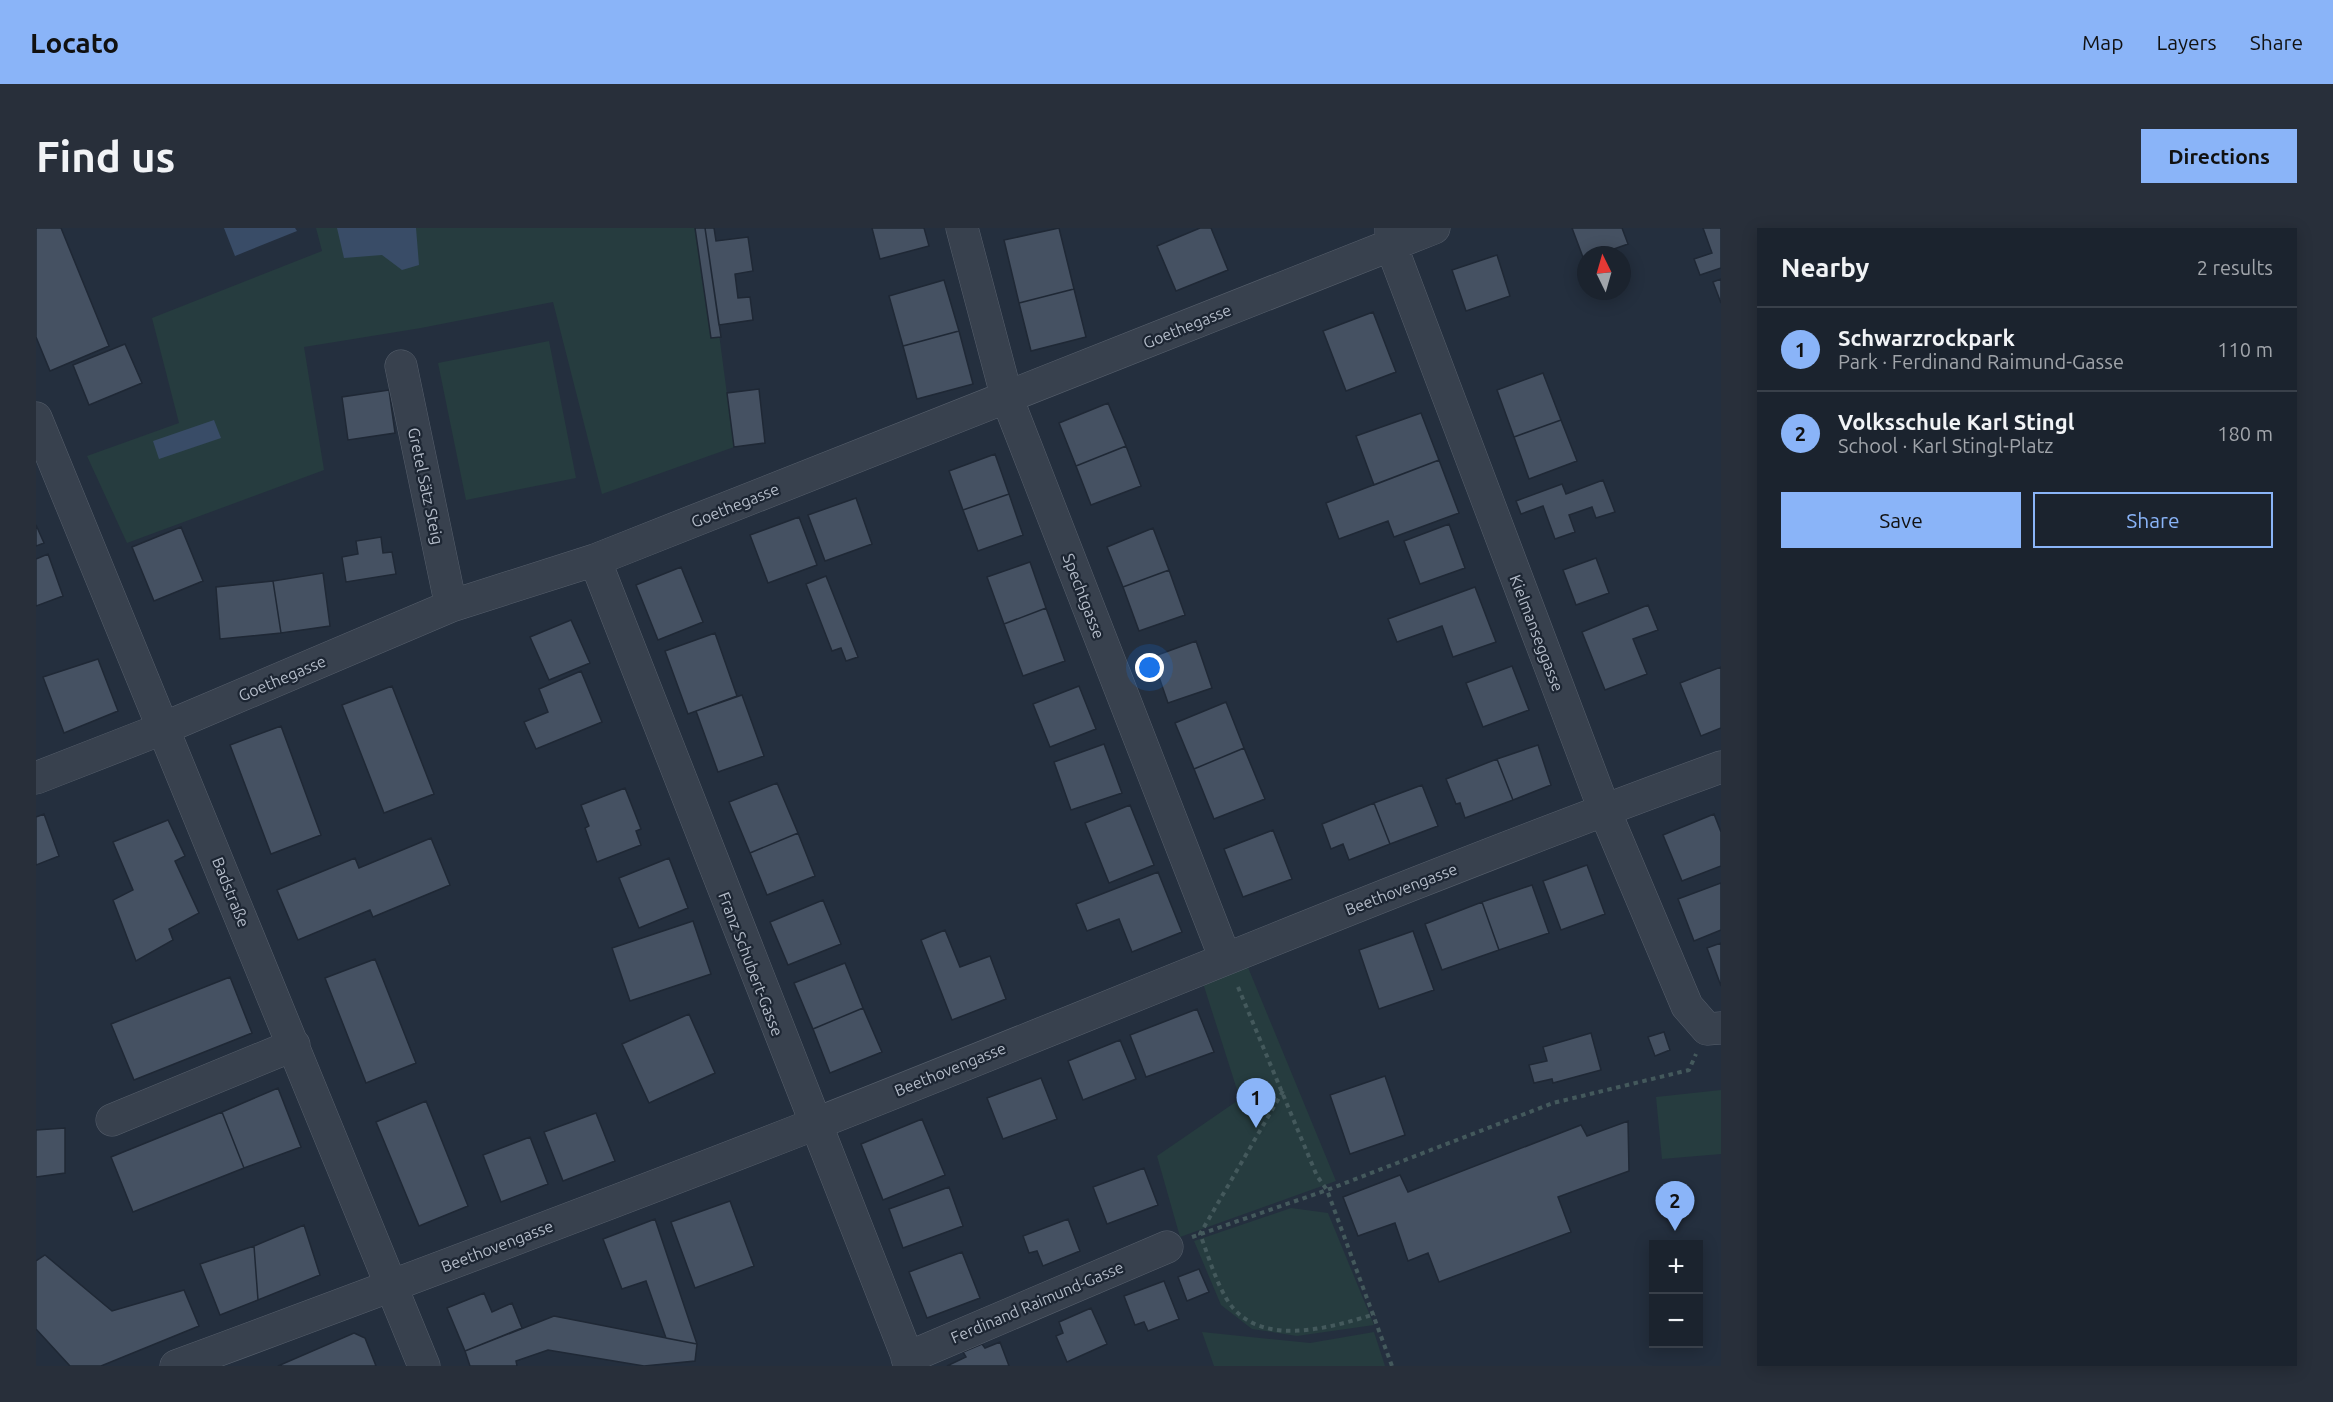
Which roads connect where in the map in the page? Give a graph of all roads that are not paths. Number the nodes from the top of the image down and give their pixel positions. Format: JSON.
{"nodes":[{"id":1,"x":962,"y":228,"type":"edge"},
{"id":2,"x":1434,"y":228,"type":"edge"},
{"id":3,"x":1391,"y":236,"type":"edge"},
{"id":4,"x":401,"y":366,"type":"dead end"},
{"id":5,"x":1007,"y":398,"type":"junction"},
{"id":6,"x":36,"y":418,"type":"edge"},
{"id":7,"x":595,"y":560,"type":"junction"},
{"id":8,"x":451,"y":606,"type":"junction"},
{"id":9,"x":164,"y":728,"type":"junction"},
{"id":10,"x":1721,"y":766,"type":"edge"},
{"id":11,"x":36,"y":778,"type":"edge"},
{"id":12,"x":1604,"y":809,"type":"junction"},
{"id":13,"x":1225,"y":958,"type":"junction"},
{"id":14,"x":1714,"y":1029,"type":"edge"},
{"id":15,"x":294,"y":1045,"type":"junction"},
{"id":16,"x":112,"y":1120,"type":"dead end"},
{"id":17,"x":814,"y":1124,"type":"junction"},
{"id":18,"x":1167,"y":1247,"type":"road end"},
{"id":19,"x":393,"y":1285,"type":"junction"},
{"id":20,"x":909,"y":1362,"type":"edge"},
{"id":21,"x":176,"y":1366,"type":"edge"},
{"id":22,"x":424,"y":1366,"type":"edge"}],
"edges":[{"from":1,"to":5,"type":"street","name":"Spechtgasse"},
{"from":2,"to":3,"type":"street","name":"Goethegasse"},
{"from":3,"to":5,"type":"street","name":"Goethegasse"},
{"from":3,"to":12,"type":"street","name":"Kielmanseggasse"},
{"from":4,"to":8,"type":"street","name":"Gretel Sätz Steig"},
{"from":5,"to":7,"type":"street","name":"Goethegasse"},
{"from":5,"to":13,"type":"street","name":"Spechtgasse"},
{"from":6,"to":9,"type":"street","name":"Badstraße"},
{"from":7,"to":8,"type":"street","name":"Goethegasse"},
{"from":7,"to":17,"type":"street","name":"Franz Schubert-Gasse"},
{"from":8,"to":9,"type":"street","name":"Goethegasse"},
{"from":9,"to":11,"type":"street","name":"Goethegasse"},
{"from":9,"to":15,"type":"street","name":"Badstraße"},
{"from":10,"to":12,"type":"street","name":"Beethovengasse"},
{"from":12,"to":13,"type":"street","name":"Beethovengasse"},
{"from":12,"to":14,"type":"street","name":"Kielmanseggasse"},
{"from":13,"to":17,"type":"street","name":"Beethovengasse"},
{"from":15,"to":16,"type":"street"},
{"from":15,"to":19,"type":"street","name":"Badstraße"},
{"from":17,"to":19,"type":"street","name":"Beethovengasse"},
{"from":17,"to":20,"type":"street","name":"Franz Schubert-Gasse"},
{"from":18,"to":20,"type":"street","name":"Ferdinand Raimund-Gasse"},
{"from":19,"to":21,"type":"street","name":"Beethovengasse"},
{"from":19,"to":22,"type":"street","name":"Badstraße"}]}
